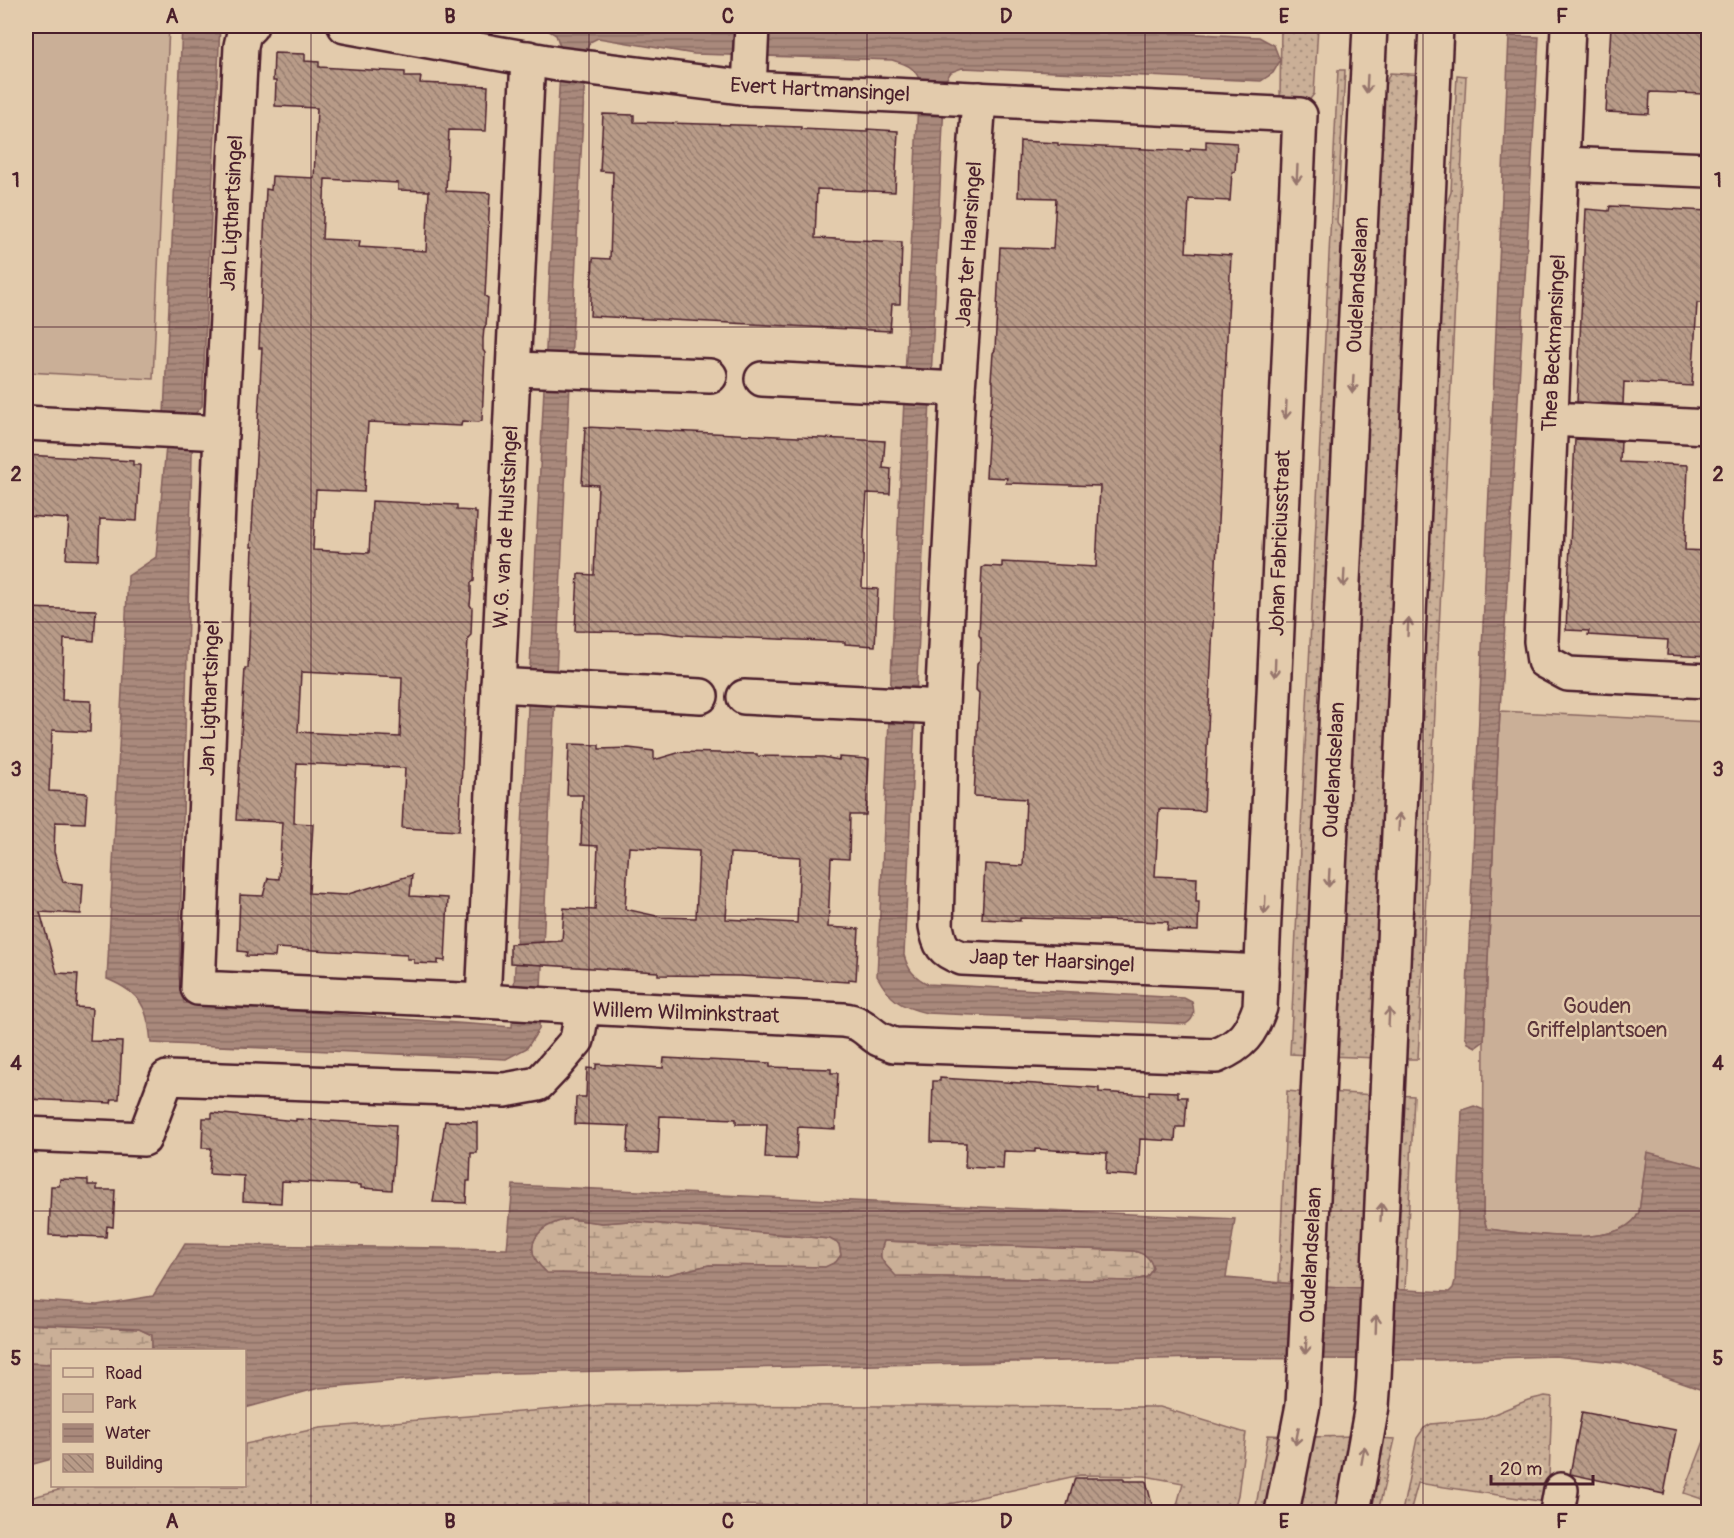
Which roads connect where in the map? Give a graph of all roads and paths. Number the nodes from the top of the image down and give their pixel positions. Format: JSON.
{"nodes":[{"id":1,"x":251,"y":26,"type":"edge"},
{"id":2,"x":345,"y":26,"type":"edge"},
{"id":3,"x":752,"y":26,"type":"edge"},
{"id":4,"x":1370,"y":26,"type":"edge"},
{"id":5,"x":1436,"y":26,"type":"edge"},
{"id":6,"x":1568,"y":26,"type":"edge"},
{"id":7,"x":558,"y":63,"type":"junction"},
{"id":8,"x":750,"y":74,"type":"junction"},
{"id":9,"x":979,"y":99,"type":"junction"},
{"id":10,"x":1300,"y":115,"type":"joint"},
{"id":11,"x":1562,"y":164,"type":"junction"},
{"id":12,"x":1708,"y":170,"type":"edge"},
{"id":13,"x":544,"y":370,"type":"junction"},
{"id":14,"x":710,"y":376,"type":"dead end"},
{"id":15,"x":762,"y":379,"type":"dead end"},
{"id":16,"x":931,"y":388,"type":"junction"},
{"id":17,"x":1551,"y":419,"type":"junction"},
{"id":18,"x":26,"y":423,"type":"edge"},
{"id":19,"x":1708,"y":427,"type":"edge"},
{"id":20,"x":193,"y":431,"type":"junction"},
{"id":21,"x":1708,"y":681,"type":"edge"},
{"id":22,"x":528,"y":686,"type":"junction"},
{"id":23,"x":701,"y":696,"type":"dead end"},
{"id":24,"x":744,"y":697,"type":"dead end"},
{"id":25,"x":916,"y":705,"type":"junction"},
{"id":26,"x":1262,"y":972,"type":"junction"},
{"id":27,"x":512,"y":1003,"type":"junction"},
{"id":28,"x":583,"y":1008,"type":"junction"},
{"id":29,"x":26,"y":1134,"type":"edge"},
{"id":30,"x":1282,"y":1512,"type":"edge"},
{"id":31,"x":1353,"y":1512,"type":"edge"}],
"edges":[{"from":1,"to":20,"type":"street","name":"Jan Ligthartsingel"},
{"from":2,"to":7,"type":"street","name":"Evert Hartmansingel"},
{"from":3,"to":8,"type":"street"},
{"from":4,"to":30,"type":"street","name":"Oudelandselaan","one_way":true},
{"from":31,"to":5,"type":"street","one_way":true},
{"from":6,"to":11,"type":"street","name":"Thea Beckmansingel"},
{"from":7,"to":8,"type":"street","name":"Evert Hartmansingel"},
{"from":7,"to":13,"type":"street","name":"W.G. van de Hulstsingel"},
{"from":8,"to":9,"type":"street","name":"Evert Hartmansingel"},
{"from":9,"to":10,"type":"street","name":"Evert Hartmansingel"},
{"from":9,"to":16,"type":"street","name":"Jaap ter Haarsingel"},
{"from":10,"to":26,"type":"street","name":"Johan Fabriciusstraat","one_way":true},
{"from":11,"to":12,"type":"street"},
{"from":11,"to":17,"type":"street","name":"Thea Beckmansingel"},
{"from":13,"to":14,"type":"street"},
{"from":13,"to":22,"type":"street","name":"W.G. van de Hulstsingel"},
{"from":15,"to":16,"type":"street"},
{"from":16,"to":25,"type":"street","name":"Jaap ter Haarsingel"},
{"from":17,"to":19,"type":"street"},
{"from":17,"to":21,"type":"street","name":"Thea Beckmansingel"},
{"from":18,"to":20,"type":"street"},
{"from":20,"to":27,"type":"street","name":"Jan Ligthartsingel"},
{"from":22,"to":23,"type":"street"},
{"from":22,"to":27,"type":"street","name":"W.G. van de Hulstsingel"},
{"from":24,"to":25,"type":"street"},
{"from":25,"to":26,"type":"street","name":"Jaap ter Haarsingel"},
{"from":26,"to":28,"type":"street","name":"Willem Wilminkstraat"},
{"from":27,"to":28,"type":"street","name":"Jan Ligthartsingel"},
{"from":28,"to":29,"type":"street","name":"Willem Wilminkstraat"}]}
